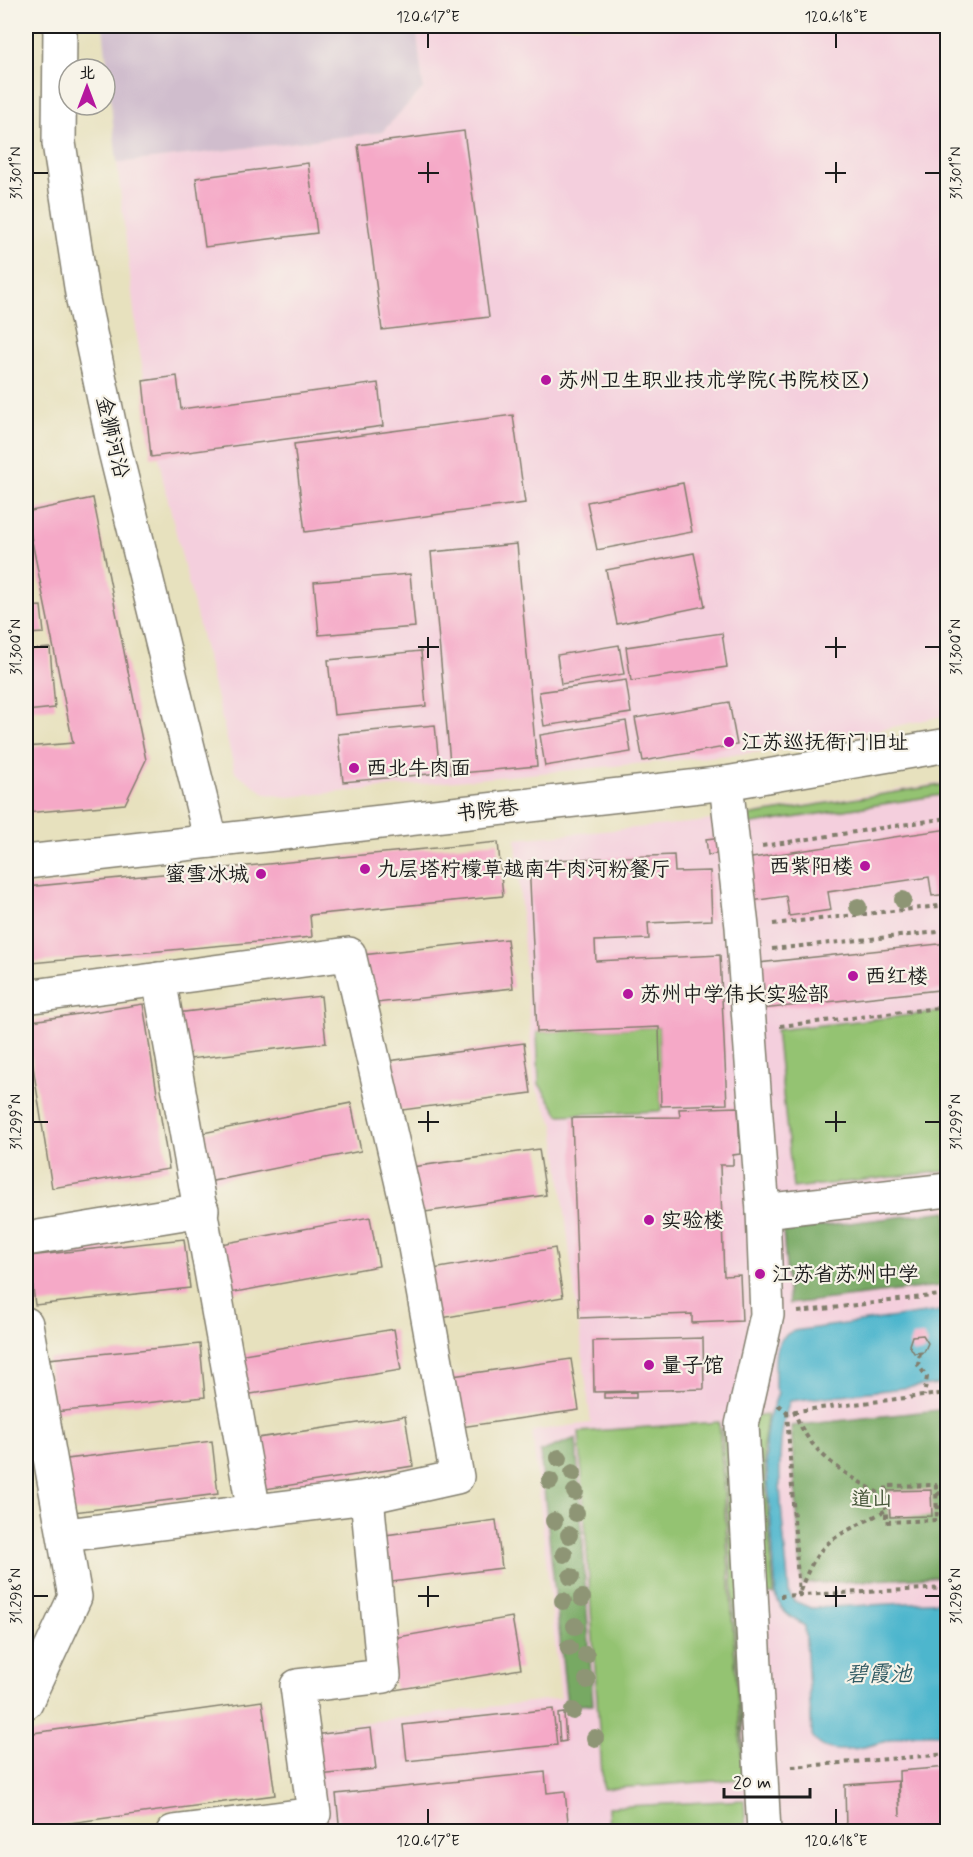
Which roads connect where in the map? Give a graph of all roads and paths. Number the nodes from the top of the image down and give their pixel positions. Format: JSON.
{"nodes":[{"id":1,"x":60,"y":26,"type":"edge"},
{"id":2,"x":948,"y":745,"type":"edge"},
{"id":3,"x":726,"y":783,"type":"junction"},
{"id":4,"x":948,"y":818,"type":"edge"},
{"id":5,"x":211,"y":841,"type":"junction"},
{"id":6,"x":735,"y":850,"type":"junction"},
{"id":7,"x":26,"y":862,"type":"edge"},
{"id":8,"x":948,"y":905,"type":"edge"},
{"id":9,"x":948,"y":931,"type":"edge"},
{"id":10,"x":743,"y":939,"type":"junction"},
{"id":11,"x":159,"y":979,"type":"junction"},
{"id":12,"x":26,"y":997,"type":"edge"},
{"id":13,"x":948,"y":1007,"type":"edge"},
{"id":14,"x":750,"y":1029,"type":"junction"},
{"id":15,"x":948,"y":1190,"type":"edge"},
{"id":16,"x":202,"y":1210,"type":"junction"},
{"id":17,"x":763,"y":1211,"type":"junction"},
{"id":18,"x":26,"y":1239,"type":"edge"},
{"id":19,"x":948,"y":1294,"type":"edge"},
{"id":20,"x":767,"y":1315,"type":"junction"},
{"id":21,"x":26,"y":1324,"type":"edge"},
{"id":22,"x":920,"y":1353,"type":"dead end"},
{"id":23,"x":948,"y":1393,"type":"edge"},
{"id":24,"x":924,"y":1396,"type":"junction"},
{"id":25,"x":32,"y":1398,"type":"edge"},
{"id":26,"x":794,"y":1410,"type":"junction"},
{"id":27,"x":948,"y":1487,"type":"edge"},
{"id":28,"x":936,"y":1496,"type":"junction"},
{"id":29,"x":367,"y":1497,"type":"junction"},
{"id":30,"x":886,"y":1497,"type":"junction"},
{"id":31,"x":936,"y":1507,"type":"junction"},
{"id":32,"x":948,"y":1508,"type":"edge"},
{"id":33,"x":886,"y":1510,"type":"junction"},
{"id":34,"x":254,"y":1512,"type":"junction"},
{"id":35,"x":66,"y":1535,"type":"junction"},
{"id":36,"x":948,"y":1588,"type":"edge"},
{"id":37,"x":792,"y":1595,"type":"dead end"},
{"id":38,"x":799,"y":1595,"type":"junction"},
{"id":39,"x":26,"y":1702,"type":"edge"},
{"id":40,"x":948,"y":1754,"type":"edge"},
{"id":41,"x":761,"y":1770,"type":"junction"},
{"id":42,"x":173,"y":1832,"type":"edge"},
{"id":43,"x":764,"y":1832,"type":"edge"}],
"edges":[{"from":1,"to":5,"type":"street","name":"金狮河沿"},
{"from":2,"to":3,"type":"street","name":"书院巷"},
{"from":3,"to":5,"type":"street","name":"书院巷"},
{"from":3,"to":6,"type":"street"},
{"from":4,"to":6,"type":"path"},
{"from":5,"to":7,"type":"street","name":"书院巷"},
{"from":6,"to":10,"type":"street"},
{"from":8,"to":10,"type":"path"},
{"from":9,"to":10,"type":"path"},
{"from":10,"to":14,"type":"street"},
{"from":11,"to":12,"type":"street"},
{"from":11,"to":16,"type":"street"},
{"from":11,"to":29,"type":"street"},
{"from":13,"to":14,"type":"path"},
{"from":14,"to":17,"type":"street"},
{"from":15,"to":17,"type":"street"},
{"from":16,"to":18,"type":"street"},
{"from":16,"to":34,"type":"street"},
{"from":17,"to":20,"type":"street"},
{"from":19,"to":20,"type":"path"},
{"from":20,"to":41,"type":"street"},
{"from":21,"to":25,"type":"street"},
{"from":22,"to":24,"type":"path"},
{"from":23,"to":24,"type":"path"},
{"from":24,"to":26,"type":"path"},
{"from":25,"to":35,"type":"street"},
{"from":26,"to":30,"type":"path"},
{"from":26,"to":38,"type":"path"},
{"from":27,"to":28,"type":"path"},
{"from":28,"to":30,"type":"path"},
{"from":28,"to":31,"type":"path"},
{"from":29,"to":34,"type":"street"},
{"from":29,"to":42,"type":"street"},
{"from":30,"to":33,"type":"path"},
{"from":31,"to":32,"type":"path"},
{"from":31,"to":33,"type":"path"},
{"from":33,"to":38,"type":"path"},
{"from":34,"to":35,"type":"street"},
{"from":35,"to":39,"type":"street"},
{"from":36,"to":38,"type":"path"},
{"from":37,"to":38,"type":"path"},
{"from":40,"to":41,"type":"path"},
{"from":41,"to":43,"type":"street"}]}
